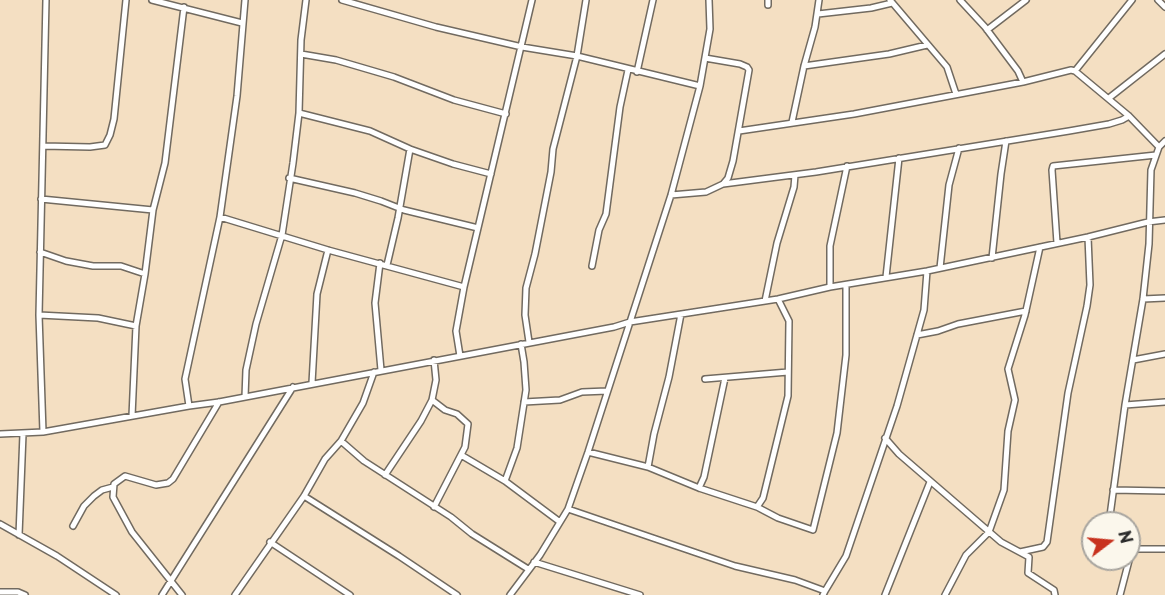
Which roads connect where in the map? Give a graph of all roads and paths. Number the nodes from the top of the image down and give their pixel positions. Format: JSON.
{"nodes":[{"id":1,"x":46,"y":0,"type":"edge"},
{"id":2,"x":126,"y":0,"type":"edge"},
{"id":3,"x":152,"y":0,"type":"edge"},
{"id":4,"x":245,"y":0,"type":"edge"},
{"id":5,"x":306,"y":0,"type":"edge"},
{"id":6,"x":342,"y":0,"type":"edge"},
{"id":7,"x":532,"y":0,"type":"edge"},
{"id":8,"x":586,"y":0,"type":"edge"},
{"id":9,"x":653,"y":0,"type":"edge"},
{"id":10,"x":709,"y":0,"type":"edge"},
{"id":11,"x":819,"y":0,"type":"edge"},
{"id":12,"x":960,"y":0,"type":"edge"},
{"id":13,"x":1026,"y":0,"type":"edge"},
{"id":14,"x":1131,"y":0,"type":"edge"},
{"id":15,"x":1158,"y":0,"type":"edge"},
{"id":16,"x":891,"y":1,"type":"edge"},
{"id":17,"x":184,"y":7,"type":"junction"},
{"id":18,"x":1165,"y":7,"type":"edge"},
{"id":19,"x":818,"y":14,"type":"junction"},
{"id":20,"x":242,"y":23,"type":"junction"},
{"id":21,"x":987,"y":30,"type":"junction"},
{"id":22,"x":927,"y":45,"type":"junction"},
{"id":23,"x":522,"y":47,"type":"junction"},
{"id":24,"x":301,"y":54,"type":"junction"},
{"id":25,"x":1165,"y":54,"type":"edge"},
{"id":26,"x":577,"y":56,"type":"junction"},
{"id":27,"x":705,"y":58,"type":"junction"},
{"id":28,"x":804,"y":66,"type":"junction"},
{"id":29,"x":628,"y":70,"type":"junction"},
{"id":30,"x":1075,"y":71,"type":"junction"},
{"id":31,"x":637,"y":72,"type":"junction"},
{"id":32,"x":1023,"y":82,"type":"junction"},
{"id":33,"x":700,"y":86,"type":"junction"},
{"id":34,"x":956,"y":94,"type":"junction"},
{"id":35,"x":1109,"y":98,"type":"junction"},
{"id":36,"x":299,"y":113,"type":"junction"},
{"id":37,"x":506,"y":114,"type":"junction"},
{"id":38,"x":1129,"y":116,"type":"junction"},
{"id":39,"x":792,"y":122,"type":"junction"},
{"id":40,"x":739,"y":131,"type":"junction"},
{"id":41,"x":1006,"y":141,"type":"junction"},
{"id":42,"x":1165,"y":141,"type":"edge"},
{"id":43,"x":43,"y":146,"type":"junction"},
{"id":44,"x":1159,"y":147,"type":"junction"},
{"id":45,"x":410,"y":148,"type":"junction"},
{"id":46,"x":958,"y":148,"type":"junction"},
{"id":47,"x":1156,"y":155,"type":"junction"},
{"id":48,"x":898,"y":158,"type":"junction"},
{"id":49,"x":847,"y":166,"type":"junction"},
{"id":50,"x":491,"y":174,"type":"junction"},
{"id":51,"x":795,"y":175,"type":"junction"},
{"id":52,"x":289,"y":178,"type":"junction"},
{"id":53,"x":723,"y":184,"type":"junction"},
{"id":54,"x":671,"y":195,"type":"junction"},
{"id":55,"x":41,"y":199,"type":"junction"},
{"id":56,"x":398,"y":208,"type":"junction"},
{"id":57,"x":153,"y":210,"type":"junction"},
{"id":58,"x":220,"y":217,"type":"junction"},
{"id":59,"x":1165,"y":220,"type":"edge"},
{"id":60,"x":1148,"y":222,"type":"junction"},
{"id":61,"x":478,"y":228,"type":"junction"},
{"id":62,"x":282,"y":235,"type":"junction"},
{"id":63,"x":1088,"y":237,"type":"junction"},
{"id":64,"x":1057,"y":243,"type":"junction"},
{"id":65,"x":1040,"y":247,"type":"junction"},
{"id":66,"x":328,"y":250,"type":"junction"},
{"id":67,"x":40,"y":252,"type":"junction"},
{"id":68,"x":992,"y":258,"type":"junction"},
{"id":69,"x":380,"y":264,"type":"junction"},
{"id":70,"x":387,"y":265,"type":"junction"},
{"id":71,"x":592,"y":266,"type":"dead end"},
{"id":72,"x":940,"y":268,"type":"junction"},
{"id":73,"x":927,"y":271,"type":"junction"},
{"id":74,"x":145,"y":274,"type":"junction"},
{"id":75,"x":886,"y":277,"type":"junction"},
{"id":76,"x":846,"y":286,"type":"junction"},
{"id":77,"x":464,"y":287,"type":"junction"},
{"id":78,"x":830,"y":287,"type":"junction"},
{"id":79,"x":1165,"y":298,"type":"edge"},
{"id":80,"x":778,"y":299,"type":"junction"},
{"id":81,"x":1143,"y":299,"type":"junction"},
{"id":82,"x":765,"y":301,"type":"junction"},
{"id":83,"x":1026,"y":311,"type":"junction"},
{"id":84,"x":681,"y":314,"type":"junction"},
{"id":85,"x":39,"y":315,"type":"junction"},
{"id":86,"x":630,"y":322,"type":"junction"},
{"id":87,"x":136,"y":326,"type":"junction"},
{"id":88,"x":917,"y":335,"type":"junction"},
{"id":89,"x":529,"y":342,"type":"junction"},
{"id":90,"x":521,"y":344,"type":"junction"},
{"id":91,"x":1165,"y":354,"type":"edge"},
{"id":92,"x":460,"y":356,"type":"junction"},
{"id":93,"x":434,"y":360,"type":"junction"},
{"id":94,"x":1133,"y":360,"type":"junction"},
{"id":95,"x":378,"y":371,"type":"junction"},
{"id":96,"x":788,"y":372,"type":"junction"},
{"id":97,"x":725,"y":378,"type":"junction"},
{"id":98,"x":705,"y":379,"type":"dead end"},
{"id":99,"x":312,"y":383,"type":"junction"},
{"id":100,"x":292,"y":387,"type":"junction"},
{"id":101,"x":608,"y":391,"type":"junction"},
{"id":102,"x":245,"y":397,"type":"junction"},
{"id":103,"x":432,"y":400,"type":"junction"},
{"id":104,"x":219,"y":402,"type":"junction"},
{"id":105,"x":524,"y":402,"type":"junction"},
{"id":106,"x":1165,"y":402,"type":"edge"},
{"id":107,"x":1125,"y":405,"type":"junction"},
{"id":108,"x":189,"y":406,"type":"junction"},
{"id":109,"x":132,"y":416,"type":"junction"},
{"id":110,"x":43,"y":432,"type":"junction"},
{"id":111,"x":0,"y":434,"type":"edge"},
{"id":112,"x":23,"y":434,"type":"junction"},
{"id":113,"x":885,"y":438,"type":"junction"},
{"id":114,"x":341,"y":441,"type":"junction"},
{"id":115,"x":588,"y":452,"type":"junction"},
{"id":116,"x":461,"y":455,"type":"junction"},
{"id":117,"x":648,"y":467,"type":"junction"},
{"id":118,"x":385,"y":475,"type":"junction"},
{"id":119,"x":505,"y":481,"type":"junction"},
{"id":120,"x":930,"y":482,"type":"junction"},
{"id":121,"x":113,"y":487,"type":"junction"},
{"id":122,"x":699,"y":488,"type":"junction"},
{"id":123,"x":1113,"y":490,"type":"junction"},
{"id":124,"x":1165,"y":491,"type":"edge"},
{"id":125,"x":304,"y":496,"type":"junction"},
{"id":126,"x":434,"y":507,"type":"junction"},
{"id":127,"x":757,"y":507,"type":"junction"},
{"id":128,"x":568,"y":509,"type":"junction"},
{"id":129,"x":1110,"y":511,"type":"edge"},
{"id":130,"x":560,"y":522,"type":"junction"},
{"id":131,"x":0,"y":524,"type":"edge"},
{"id":132,"x":73,"y":526,"type":"dead end"},
{"id":133,"x":989,"y":532,"type":"junction"},
{"id":134,"x":19,"y":535,"type":"junction"},
{"id":135,"x":270,"y":542,"type":"junction"},
{"id":136,"x":1141,"y":549,"type":"edge"},
{"id":137,"x":1165,"y":549,"type":"edge"},
{"id":138,"x":1020,"y":552,"type":"junction"},
{"id":139,"x":534,"y":562,"type":"junction"},
{"id":140,"x":528,"y":570,"type":"junction"},
{"id":141,"x":1126,"y":571,"type":"edge"},
{"id":142,"x":172,"y":580,"type":"junction"},
{"id":143,"x":0,"y":591,"type":"edge"},
{"id":144,"x":236,"y":593,"type":"edge"},
{"id":145,"x":824,"y":593,"type":"edge"},
{"id":146,"x":25,"y":595,"type":"edge"},
{"id":147,"x":116,"y":595,"type":"edge"},
{"id":148,"x":162,"y":595,"type":"edge"},
{"id":149,"x":182,"y":595,"type":"edge"},
{"id":150,"x":244,"y":595,"type":"edge"},
{"id":151,"x":350,"y":595,"type":"edge"},
{"id":152,"x":457,"y":595,"type":"edge"},
{"id":153,"x":510,"y":595,"type":"edge"},
{"id":154,"x":640,"y":595,"type":"edge"},
{"id":155,"x":885,"y":595,"type":"edge"},
{"id":156,"x":945,"y":595,"type":"edge"},
{"id":157,"x":1055,"y":595,"type":"edge"},
{"id":158,"x":1120,"y":595,"type":"edge"}],
"edges":[{"from":1,"to":43,"type":"street"},
{"from":2,"to":43,"type":"street"},
{"from":3,"to":17,"type":"street"},
{"from":4,"to":20,"type":"street"},
{"from":5,"to":24,"type":"street"},
{"from":6,"to":23,"type":"street"},
{"from":7,"to":23,"type":"street"},
{"from":8,"to":26,"type":"street"},
{"from":9,"to":31,"type":"street"},
{"from":10,"to":27,"type":"street"},
{"from":11,"to":19,"type":"street"},
{"from":12,"to":21,"type":"street"},
{"from":13,"to":21,"type":"street"},
{"from":14,"to":30,"type":"street"},
{"from":15,"to":18,"type":"street"},
{"from":16,"to":19,"type":"street"},
{"from":16,"to":22,"type":"street"},
{"from":17,"to":20,"type":"street"},
{"from":17,"to":57,"type":"street"},
{"from":19,"to":28,"type":"street"},
{"from":20,"to":58,"type":"street"},
{"from":21,"to":32,"type":"street"},
{"from":22,"to":28,"type":"street"},
{"from":22,"to":34,"type":"street"},
{"from":23,"to":26,"type":"street"},
{"from":23,"to":37,"type":"street"},
{"from":24,"to":36,"type":"street"},
{"from":24,"to":37,"type":"street"},
{"from":25,"to":35,"type":"street"},
{"from":26,"to":29,"type":"street"},
{"from":26,"to":89,"type":"street"},
{"from":27,"to":33,"type":"street"},
{"from":27,"to":40,"type":"street"},
{"from":28,"to":39,"type":"street"},
{"from":29,"to":31,"type":"street"},
{"from":29,"to":71,"type":"street"},
{"from":30,"to":32,"type":"street"},
{"from":30,"to":35,"type":"street"},
{"from":31,"to":33,"type":"street"},
{"from":32,"to":34,"type":"street"},
{"from":33,"to":54,"type":"street"},
{"from":34,"to":39,"type":"street"},
{"from":35,"to":38,"type":"street"},
{"from":36,"to":45,"type":"street"},
{"from":36,"to":52,"type":"street"},
{"from":37,"to":50,"type":"street"},
{"from":38,"to":41,"type":"street"},
{"from":38,"to":44,"type":"street"},
{"from":39,"to":40,"type":"street"},
{"from":40,"to":53,"type":"street"},
{"from":41,"to":46,"type":"street"},
{"from":41,"to":68,"type":"street"},
{"from":42,"to":44,"type":"street"},
{"from":43,"to":55,"type":"street"},
{"from":44,"to":47,"type":"street"},
{"from":45,"to":50,"type":"street"},
{"from":45,"to":56,"type":"street"},
{"from":46,"to":48,"type":"street"},
{"from":46,"to":72,"type":"street"},
{"from":47,"to":60,"type":"street"},
{"from":47,"to":64,"type":"street"},
{"from":48,"to":49,"type":"street"},
{"from":48,"to":75,"type":"street"},
{"from":49,"to":51,"type":"street"},
{"from":49,"to":78,"type":"street"},
{"from":50,"to":61,"type":"street"},
{"from":51,"to":53,"type":"street"},
{"from":51,"to":82,"type":"street"},
{"from":52,"to":56,"type":"street"},
{"from":52,"to":62,"type":"street"},
{"from":53,"to":54,"type":"street"},
{"from":54,"to":86,"type":"street"},
{"from":55,"to":57,"type":"street"},
{"from":55,"to":67,"type":"street"},
{"from":56,"to":61,"type":"street"},
{"from":56,"to":70,"type":"street"},
{"from":57,"to":74,"type":"street"},
{"from":58,"to":62,"type":"street"},
{"from":58,"to":108,"type":"street"},
{"from":59,"to":60,"type":"street"},
{"from":60,"to":63,"type":"street"},
{"from":60,"to":81,"type":"street"},
{"from":61,"to":77,"type":"street"},
{"from":62,"to":66,"type":"street"},
{"from":62,"to":102,"type":"street"},
{"from":63,"to":64,"type":"street"},
{"from":63,"to":138,"type":"street"},
{"from":64,"to":65,"type":"street"},
{"from":65,"to":68,"type":"street"},
{"from":65,"to":83,"type":"street"},
{"from":66,"to":69,"type":"street"},
{"from":66,"to":99,"type":"street"},
{"from":67,"to":74,"type":"street"},
{"from":67,"to":85,"type":"street"},
{"from":68,"to":72,"type":"street"},
{"from":69,"to":70,"type":"street"},
{"from":69,"to":95,"type":"street"},
{"from":70,"to":77,"type":"street"},
{"from":72,"to":73,"type":"street"},
{"from":73,"to":75,"type":"street"},
{"from":73,"to":88,"type":"street"},
{"from":74,"to":87,"type":"street"},
{"from":75,"to":76,"type":"street"},
{"from":76,"to":78,"type":"street"},
{"from":76,"to":127,"type":"street"},
{"from":77,"to":92,"type":"street"},
{"from":78,"to":80,"type":"street"},
{"from":79,"to":81,"type":"street"},
{"from":80,"to":82,"type":"street"},
{"from":80,"to":96,"type":"street"},
{"from":81,"to":94,"type":"street"},
{"from":82,"to":84,"type":"street"},
{"from":83,"to":88,"type":"street"},
{"from":83,"to":133,"type":"street"},
{"from":84,"to":86,"type":"street"},
{"from":84,"to":117,"type":"street"},
{"from":85,"to":87,"type":"street"},
{"from":85,"to":110,"type":"street"},
{"from":86,"to":89,"type":"street"},
{"from":86,"to":101,"type":"street"},
{"from":87,"to":109,"type":"street"},
{"from":88,"to":113,"type":"street"},
{"from":89,"to":90,"type":"street"},
{"from":90,"to":92,"type":"street"},
{"from":90,"to":105,"type":"street"},
{"from":91,"to":94,"type":"street"},
{"from":92,"to":93,"type":"street"},
{"from":93,"to":95,"type":"street"},
{"from":93,"to":103,"type":"street"},
{"from":94,"to":107,"type":"street"},
{"from":95,"to":99,"type":"street"},
{"from":95,"to":114,"type":"street"},
{"from":96,"to":97,"type":"street"},
{"from":96,"to":127,"type":"street"},
{"from":97,"to":98,"type":"street"},
{"from":97,"to":122,"type":"street"},
{"from":99,"to":100,"type":"street"},
{"from":100,"to":102,"type":"street"},
{"from":100,"to":142,"type":"street"},
{"from":101,"to":105,"type":"street"},
{"from":101,"to":115,"type":"street"},
{"from":102,"to":104,"type":"street"},
{"from":103,"to":116,"type":"street"},
{"from":103,"to":118,"type":"street"},
{"from":104,"to":108,"type":"street"},
{"from":104,"to":121,"type":"street"},
{"from":105,"to":119,"type":"street"},
{"from":106,"to":107,"type":"street"},
{"from":107,"to":123,"type":"street"},
{"from":108,"to":109,"type":"street"},
{"from":109,"to":110,"type":"street"},
{"from":110,"to":112,"type":"street"},
{"from":111,"to":112,"type":"street"},
{"from":112,"to":134,"type":"street"},
{"from":113,"to":120,"type":"street"},
{"from":113,"to":145,"type":"street"},
{"from":114,"to":118,"type":"street"},
{"from":114,"to":125,"type":"street"},
{"from":115,"to":117,"type":"street"},
{"from":115,"to":128,"type":"street"},
{"from":116,"to":119,"type":"street"},
{"from":116,"to":126,"type":"street"},
{"from":117,"to":122,"type":"street"},
{"from":118,"to":126,"type":"street"},
{"from":119,"to":130,"type":"street"},
{"from":120,"to":133,"type":"street"},
{"from":120,"to":155,"type":"street"},
{"from":121,"to":132,"type":"street"},
{"from":121,"to":142,"type":"street"},
{"from":122,"to":127,"type":"street"},
{"from":123,"to":124,"type":"street"},
{"from":123,"to":129,"type":"street"},
{"from":125,"to":135,"type":"street"},
{"from":125,"to":152,"type":"street"},
{"from":126,"to":140,"type":"street"},
{"from":128,"to":130,"type":"street"},
{"from":128,"to":145,"type":"street"},
{"from":130,"to":139,"type":"street"},
{"from":131,"to":134,"type":"street"},
{"from":133,"to":138,"type":"street"},
{"from":133,"to":156,"type":"street"},
{"from":134,"to":147,"type":"street"},
{"from":135,"to":144,"type":"street"},
{"from":135,"to":151,"type":"street"},
{"from":136,"to":137,"type":"street"},
{"from":138,"to":157,"type":"street"},
{"from":139,"to":140,"type":"street"},
{"from":139,"to":154,"type":"street"},
{"from":140,"to":153,"type":"street"},
{"from":141,"to":158,"type":"street"},
{"from":142,"to":148,"type":"street"},
{"from":142,"to":149,"type":"street"},
{"from":143,"to":146,"type":"street"},
{"from":144,"to":150,"type":"street"}]}
